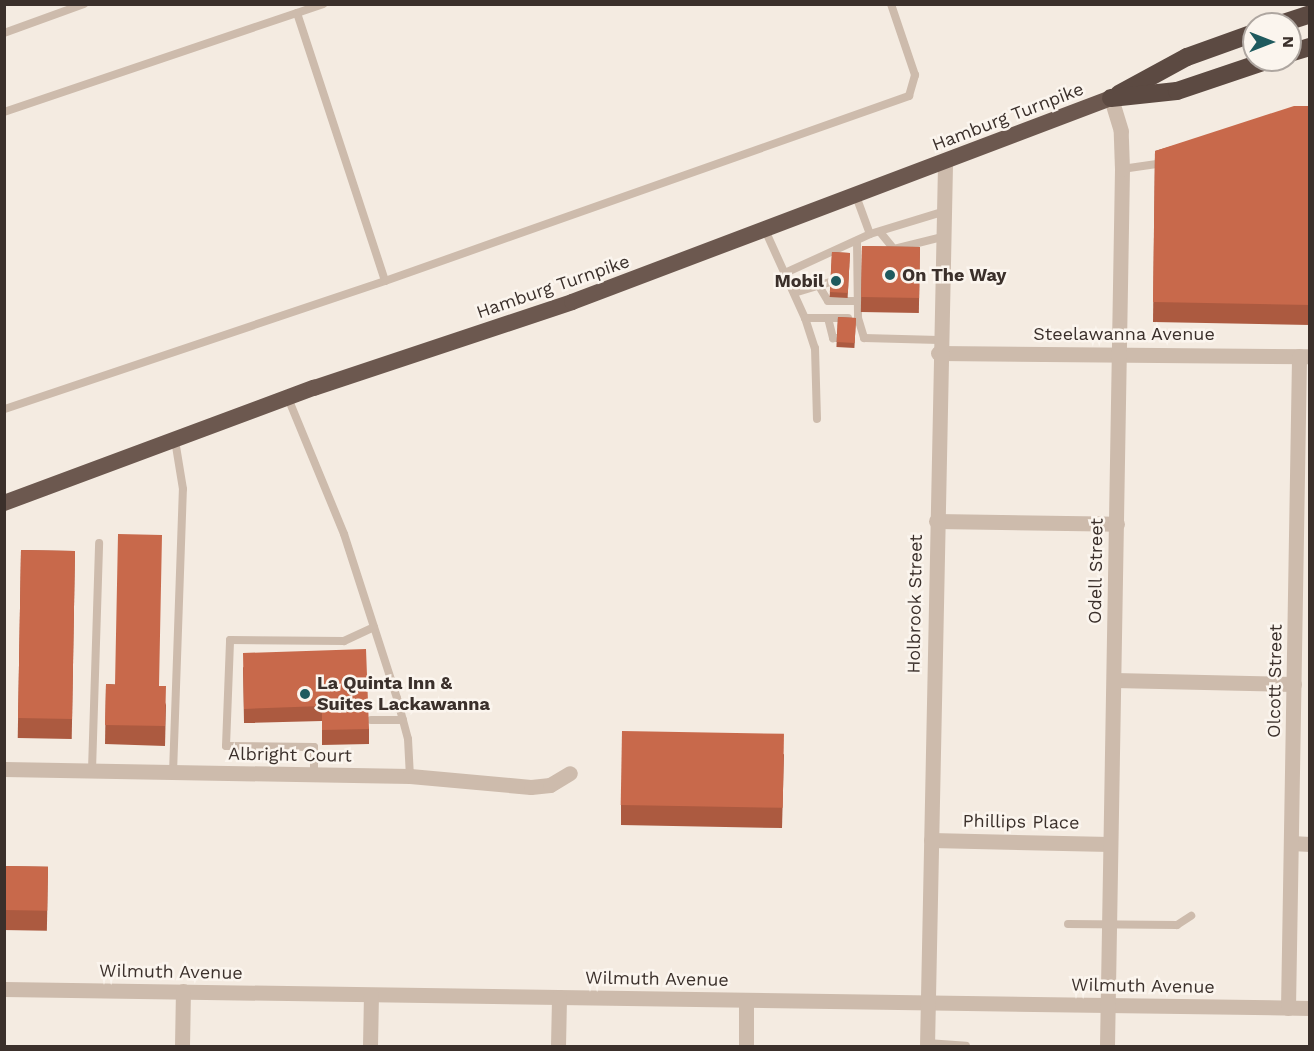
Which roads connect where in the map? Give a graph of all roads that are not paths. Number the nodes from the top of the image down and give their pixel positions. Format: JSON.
{"nodes":[{"id":1,"x":84,"y":4,"type":"edge"},
{"id":2,"x":323,"y":4,"type":"edge"},
{"id":3,"x":891,"y":4,"type":"edge"},
{"id":4,"x":297,"y":13,"type":"junction"},
{"id":5,"x":4,"y":33,"type":"edge"},
{"id":6,"x":1242,"y":37,"type":"edge"},
{"id":7,"x":1242,"y":69,"type":"edge"},
{"id":8,"x":1111,"y":98,"type":"junction"},
{"id":9,"x":4,"y":112,"type":"edge"},
{"id":10,"x":1172,"y":160,"type":"edge"},
{"id":11,"x":945,"y":163,"type":"junction"},
{"id":12,"x":1122,"y":169,"type":"junction"},
{"id":13,"x":856,"y":196,"type":"junction"},
{"id":14,"x":942,"y":212,"type":"junction"},
{"id":15,"x":765,"y":230,"type":"junction"},
{"id":16,"x":880,"y":232,"type":"junction"},
{"id":17,"x":870,"y":234,"type":"junction"},
{"id":18,"x":942,"y":237,"type":"junction"},
{"id":19,"x":857,"y":242,"type":"junction"},
{"id":20,"x":785,"y":273,"type":"junction"},
{"id":21,"x":385,"y":280,"type":"junction"},
{"id":22,"x":831,"y":282,"type":"edge"},
{"id":23,"x":819,"y":286,"type":"junction"},
{"id":24,"x":794,"y":293,"type":"junction"},
{"id":25,"x":857,"y":301,"type":"junction"},
{"id":26,"x":805,"y":318,"type":"junction"},
{"id":27,"x":828,"y":318,"type":"junction"},
{"id":28,"x":858,"y":318,"type":"junction"},
{"id":29,"x":838,"y":338,"type":"edge"},
{"id":30,"x":938,"y":347,"type":"junction"},
{"id":31,"x":1119,"y":353,"type":"junction"},
{"id":32,"x":1304,"y":356,"type":"edge"},
{"id":33,"x":288,"y":398,"type":"junction"},
{"id":34,"x":4,"y":409,"type":"edge"},
{"id":35,"x":817,"y":419,"type":"dead end"},
{"id":36,"x":175,"y":440,"type":"junction"},
{"id":37,"x":4,"y":503,"type":"edge"},
{"id":38,"x":936,"y":521,"type":"junction"},
{"id":39,"x":1117,"y":524,"type":"junction"},
{"id":40,"x":1304,"y":528,"type":"edge"},
{"id":41,"x":99,"y":543,"type":"dead end"},
{"id":42,"x":374,"y":627,"type":"junction"},
{"id":43,"x":1113,"y":680,"type":"junction"},
{"id":44,"x":1294,"y":684,"type":"junction"},
{"id":45,"x":371,"y":720,"type":"edge"},
{"id":46,"x":403,"y":720,"type":"junction"},
{"id":47,"x":4,"y":769,"type":"edge"},
{"id":48,"x":92,"y":770,"type":"junction"},
{"id":49,"x":570,"y":772,"type":"dead end"},
{"id":50,"x":173,"y":773,"type":"junction"},
{"id":51,"x":314,"y":774,"type":"junction"},
{"id":52,"x":410,"y":776,"type":"junction"},
{"id":53,"x":931,"y":840,"type":"junction"},
{"id":54,"x":1291,"y":843,"type":"junction"},
{"id":55,"x":1110,"y":844,"type":"junction"},
{"id":56,"x":1310,"y":844,"type":"edge"},
{"id":57,"x":1191,"y":916,"type":"dead end"},
{"id":58,"x":1068,"y":924,"type":"dead end"},
{"id":59,"x":1109,"y":926,"type":"junction"},
{"id":60,"x":4,"y":989,"type":"edge"},
{"id":61,"x":183,"y":991,"type":"junction"},
{"id":62,"x":371,"y":994,"type":"junction"},
{"id":63,"x":559,"y":997,"type":"junction"},
{"id":64,"x":746,"y":1000,"type":"junction"},
{"id":65,"x":928,"y":1003,"type":"junction"},
{"id":66,"x":1108,"y":1005,"type":"junction"},
{"id":67,"x":1288,"y":1008,"type":"junction"},
{"id":68,"x":1310,"y":1008,"type":"edge"},
{"id":69,"x":927,"y":1045,"type":"edge"},
{"id":70,"x":182,"y":1047,"type":"edge"},
{"id":71,"x":370,"y":1047,"type":"edge"},
{"id":72,"x":558,"y":1047,"type":"edge"},
{"id":73,"x":746,"y":1047,"type":"edge"},
{"id":74,"x":966,"y":1047,"type":"edge"},
{"id":75,"x":1107,"y":1047,"type":"edge"}],
"edges":[{"from":1,"to":5,"type":"lane"},
{"from":2,"to":4,"type":"lane"},
{"from":3,"to":21,"type":"lane"},
{"from":4,"to":9,"type":"lane"},
{"from":4,"to":21,"type":"lane"},
{"from":6,"to":8,"type":"highway"},
{"from":7,"to":8,"type":"highway"},
{"from":8,"to":11,"type":"highway","name":"Hamburg Turnpike"},
{"from":8,"to":12,"type":"street","name":"Odell Street"},
{"from":10,"to":12,"type":"lane"},
{"from":11,"to":13,"type":"highway","name":"Hamburg Turnpike"},
{"from":11,"to":14,"type":"street","name":"Holbrook Street"},
{"from":12,"to":31,"type":"street","name":"Odell Street"},
{"from":13,"to":15,"type":"highway","name":"Hamburg Turnpike"},
{"from":13,"to":17,"type":"lane"},
{"from":14,"to":16,"type":"lane"},
{"from":14,"to":18,"type":"street","name":"Holbrook Street"},
{"from":15,"to":20,"type":"lane"},
{"from":15,"to":33,"type":"highway","name":"Hamburg Turnpike"},
{"from":16,"to":17,"type":"lane"},
{"from":16,"to":18,"type":"lane"},
{"from":17,"to":19,"type":"lane"},
{"from":18,"to":30,"type":"street","name":"Holbrook Street"},
{"from":19,"to":20,"type":"lane"},
{"from":19,"to":25,"type":"lane"},
{"from":20,"to":24,"type":"lane"},
{"from":21,"to":34,"type":"lane"},
{"from":22,"to":23,"type":"lane"},
{"from":23,"to":24,"type":"lane"},
{"from":23,"to":25,"type":"lane"},
{"from":24,"to":26,"type":"lane"},
{"from":25,"to":28,"type":"lane"},
{"from":26,"to":27,"type":"lane"},
{"from":26,"to":35,"type":"lane"},
{"from":27,"to":28,"type":"lane"},
{"from":27,"to":29,"type":"lane"},
{"from":28,"to":30,"type":"lane"},
{"from":30,"to":31,"type":"street","name":"Steelawanna Avenue"},
{"from":30,"to":38,"type":"street","name":"Holbrook Street"},
{"from":31,"to":32,"type":"street","name":"Steelawanna Avenue"},
{"from":31,"to":39,"type":"street","name":"Odell Street"},
{"from":32,"to":40,"type":"street","name":"Olcott Street"},
{"from":33,"to":36,"type":"highway","name":"Hamburg Turnpike"},
{"from":33,"to":42,"type":"lane"},
{"from":36,"to":37,"type":"highway","name":"Hamburg Turnpike"},
{"from":36,"to":50,"type":"lane"},
{"from":38,"to":39,"type":"street"},
{"from":38,"to":53,"type":"street","name":"Holbrook Street"},
{"from":39,"to":43,"type":"street","name":"Odell Street"},
{"from":40,"to":44,"type":"street","name":"Olcott Street"},
{"from":41,"to":48,"type":"lane"},
{"from":42,"to":46,"type":"lane"},
{"from":42,"to":51,"type":"lane"},
{"from":43,"to":44,"type":"street"},
{"from":43,"to":55,"type":"street","name":"Odell Street"},
{"from":44,"to":54,"type":"street","name":"Olcott Street"},
{"from":45,"to":46,"type":"lane"},
{"from":46,"to":52,"type":"lane"},
{"from":47,"to":48,"type":"street","name":"Albright Court"},
{"from":48,"to":50,"type":"street","name":"Albright Court"},
{"from":49,"to":52,"type":"street","name":"Albright Court"},
{"from":50,"to":51,"type":"street","name":"Albright Court"},
{"from":51,"to":52,"type":"street","name":"Albright Court"},
{"from":53,"to":55,"type":"street","name":"Phillips Place"},
{"from":53,"to":65,"type":"street","name":"Holbrook Street"},
{"from":54,"to":56,"type":"street"},
{"from":54,"to":67,"type":"street","name":"Olcott Street"},
{"from":55,"to":59,"type":"street","name":"Odell Street"},
{"from":57,"to":59,"type":"lane"},
{"from":58,"to":59,"type":"lane"},
{"from":59,"to":66,"type":"street","name":"Odell Street"},
{"from":60,"to":61,"type":"street","name":"Wilmuth Avenue"},
{"from":61,"to":62,"type":"street","name":"Wilmuth Avenue"},
{"from":61,"to":70,"type":"street"},
{"from":62,"to":63,"type":"street","name":"Wilmuth Avenue"},
{"from":62,"to":71,"type":"street"},
{"from":63,"to":64,"type":"street","name":"Wilmuth Avenue"},
{"from":63,"to":72,"type":"street"},
{"from":64,"to":65,"type":"street","name":"Wilmuth Avenue"},
{"from":64,"to":73,"type":"street"},
{"from":65,"to":66,"type":"street","name":"Wilmuth Avenue"},
{"from":65,"to":69,"type":"street","name":"Holbrook Street"},
{"from":66,"to":67,"type":"street","name":"Wilmuth Avenue"},
{"from":66,"to":75,"type":"street","name":"Odell Street"},
{"from":67,"to":68,"type":"street","name":"Wilmuth Avenue"},
{"from":69,"to":74,"type":"lane"}]}
